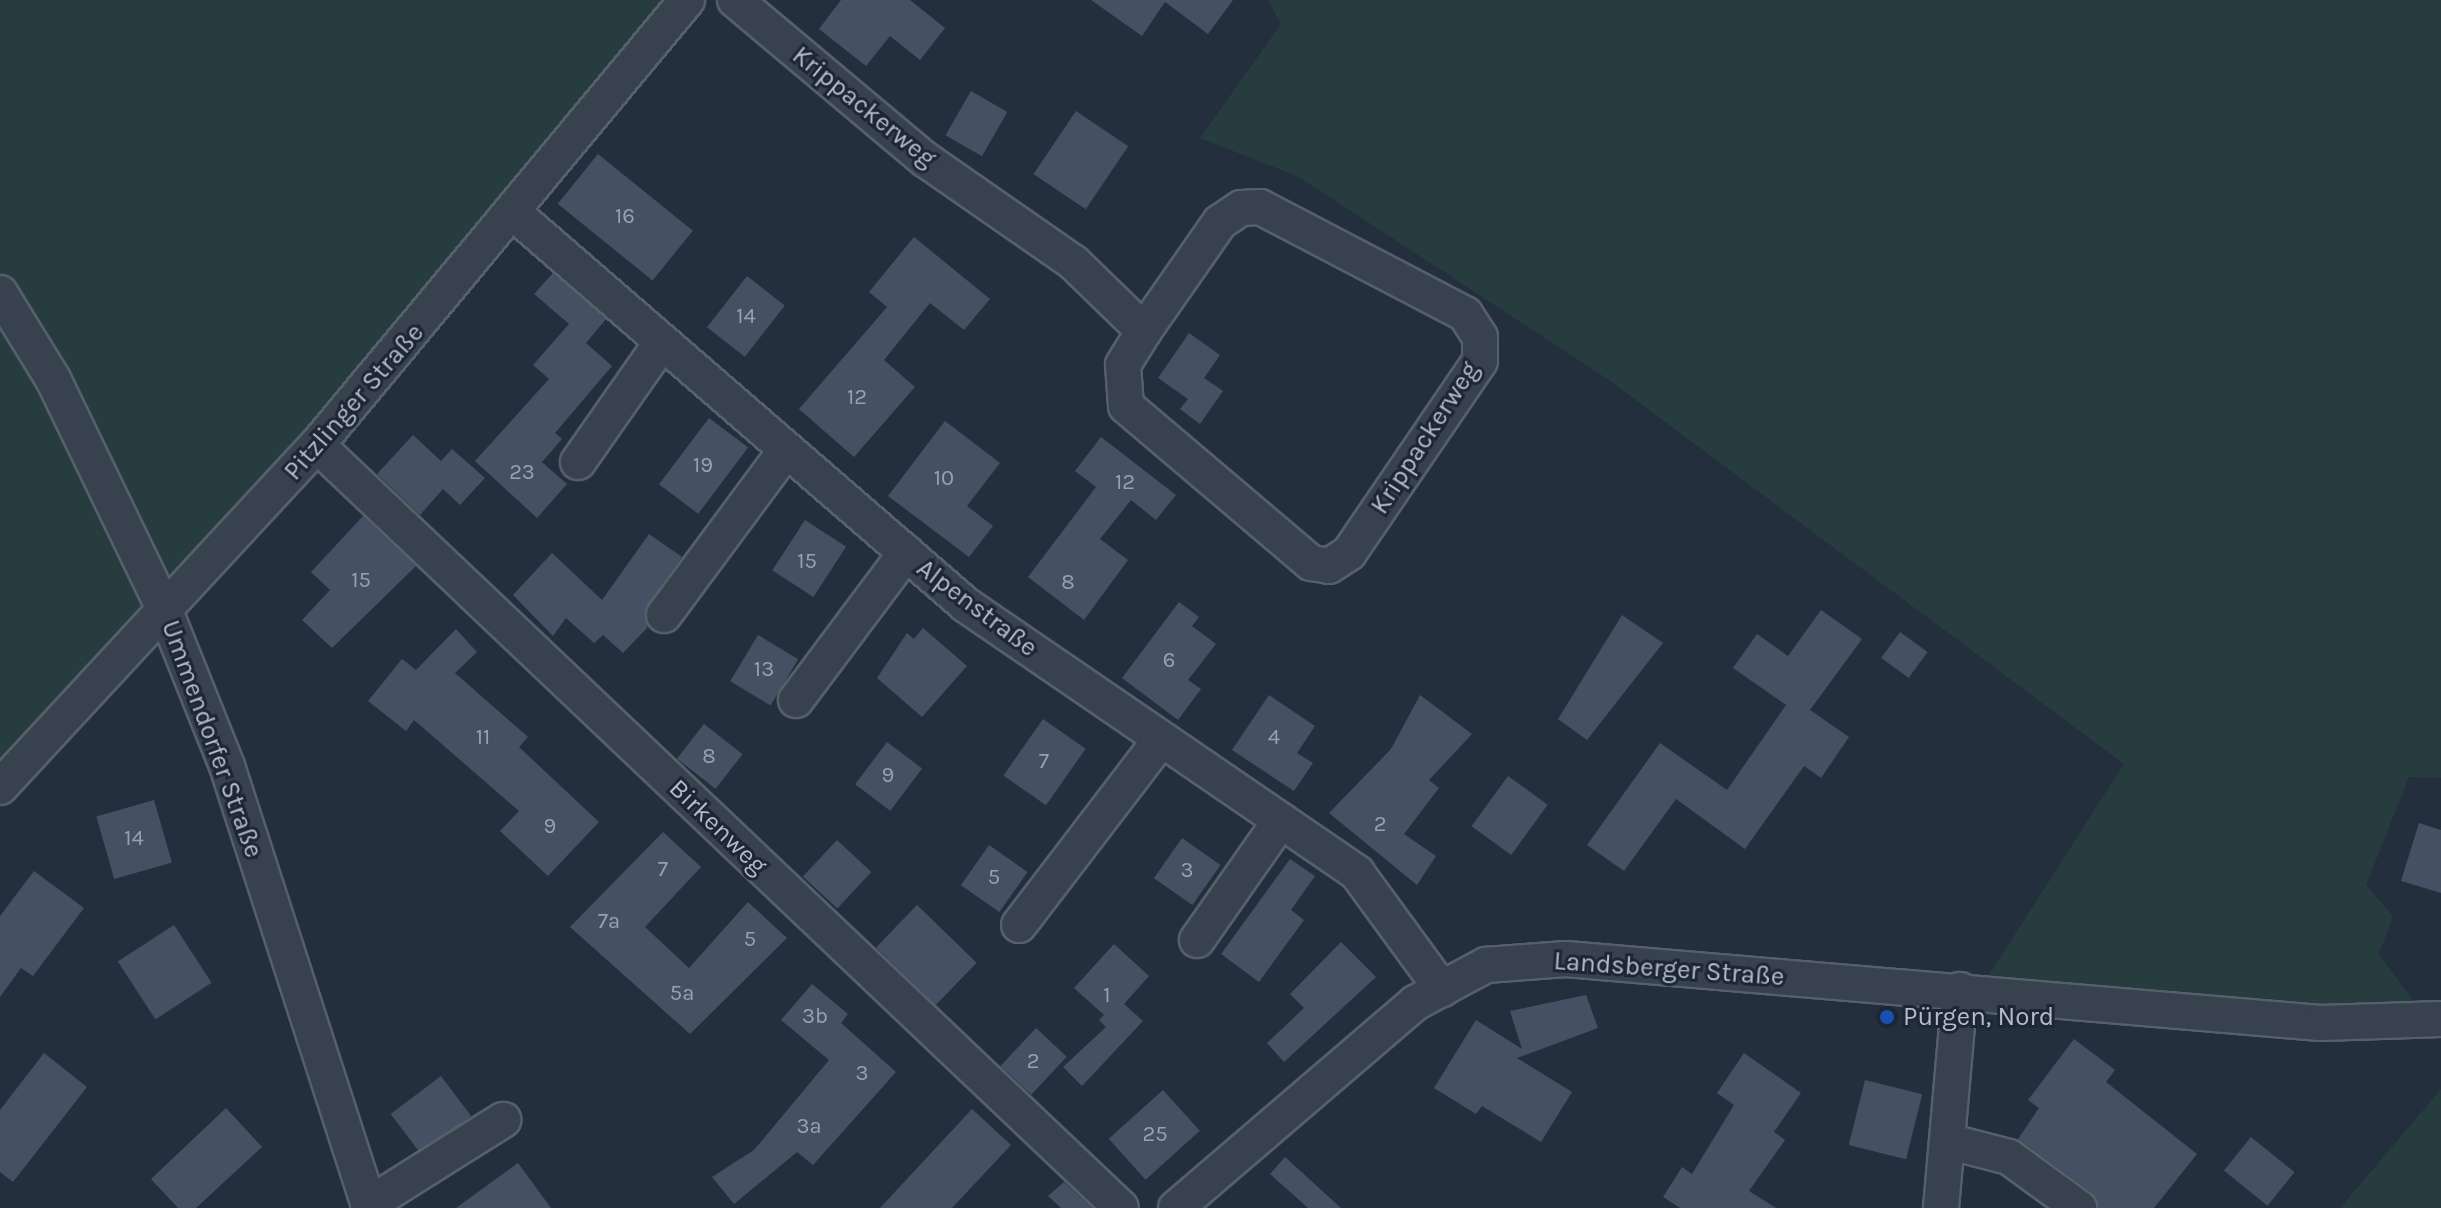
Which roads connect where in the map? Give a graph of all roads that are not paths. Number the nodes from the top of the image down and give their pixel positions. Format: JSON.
{"nodes":[{"id":1,"x":687,"y":0,"type":"edge"},
{"id":2,"x":735,"y":0,"type":"edge"},
{"id":3,"x":516,"y":215,"type":"junction"},
{"id":4,"x":0,"y":293,"type":"edge"},
{"id":5,"x":1144,"y":331,"type":"junction"},
{"id":6,"x":662,"y":342,"type":"junction"},
{"id":7,"x":317,"y":445,"type":"junction"},
{"id":8,"x":786,"y":450,"type":"junction"},
{"id":9,"x":578,"y":462,"type":"dead end"},
{"id":10,"x":906,"y":553,"type":"junction"},
{"id":11,"x":165,"y":611,"type":"junction"},
{"id":12,"x":664,"y":615,"type":"dead end"},
{"id":13,"x":796,"y":700,"type":"dead end"},
{"id":14,"x":1161,"y":739,"type":"junction"},
{"id":15,"x":0,"y":787,"type":"edge"},
{"id":16,"x":1281,"y":820,"type":"junction"},
{"id":17,"x":1019,"y":925,"type":"dead end"},
{"id":18,"x":1197,"y":940,"type":"dead end"},
{"id":19,"x":1442,"y":989,"type":"junction"},
{"id":20,"x":1960,"y":990,"type":"junction"},
{"id":21,"x":2441,"y":1019,"type":"edge"},
{"id":22,"x":503,"y":1120,"type":"dead end"},
{"id":23,"x":1947,"y":1141,"type":"junction"},
{"id":24,"x":369,"y":1206,"type":"edge"},
{"id":25,"x":1121,"y":1208,"type":"edge"},
{"id":26,"x":1176,"y":1208,"type":"edge"},
{"id":27,"x":1941,"y":1208,"type":"edge"},
{"id":28,"x":2079,"y":1208,"type":"edge"}],
"edges":[{"from":1,"to":3,"type":"street","name":"Pitzlinger Straße"},
{"from":2,"to":5,"type":"street","name":"Krippackerweg"},
{"from":3,"to":6,"type":"street","name":"Alpenstraße"},
{"from":3,"to":7,"type":"street","name":"Pitzlinger Straße"},
{"from":4,"to":11,"type":"street","name":"Ummendorfer Straße"},
{"from":5,"to":5,"type":"street","name":"Krippackerweg"},
{"from":6,"to":8,"type":"street","name":"Alpenstraße"},
{"from":6,"to":9,"type":"street"},
{"from":7,"to":11,"type":"street","name":"Pitzlinger Straße"},
{"from":7,"to":25,"type":"street","name":"Birkenweg"},
{"from":8,"to":10,"type":"street","name":"Alpenstraße"},
{"from":8,"to":12,"type":"street"},
{"from":10,"to":13,"type":"street"},
{"from":10,"to":14,"type":"street","name":"Alpenstraße"},
{"from":11,"to":15,"type":"street","name":"Pitzlinger Straße"},
{"from":11,"to":24,"type":"street","name":"Ummendorfer Straße"},
{"from":14,"to":16,"type":"street","name":"Alpenstraße"},
{"from":14,"to":17,"type":"street"},
{"from":16,"to":18,"type":"street"},
{"from":16,"to":19,"type":"street","name":"Alpenstraße"},
{"from":19,"to":20,"type":"street","name":"Landsberger Straße"},
{"from":19,"to":26,"type":"street","name":"Landsberger Straße"},
{"from":20,"to":21,"type":"street","name":"Landsberger Straße"},
{"from":20,"to":23,"type":"street"},
{"from":22,"to":24,"type":"street"},
{"from":23,"to":27,"type":"street"},
{"from":23,"to":28,"type":"street"}]}
